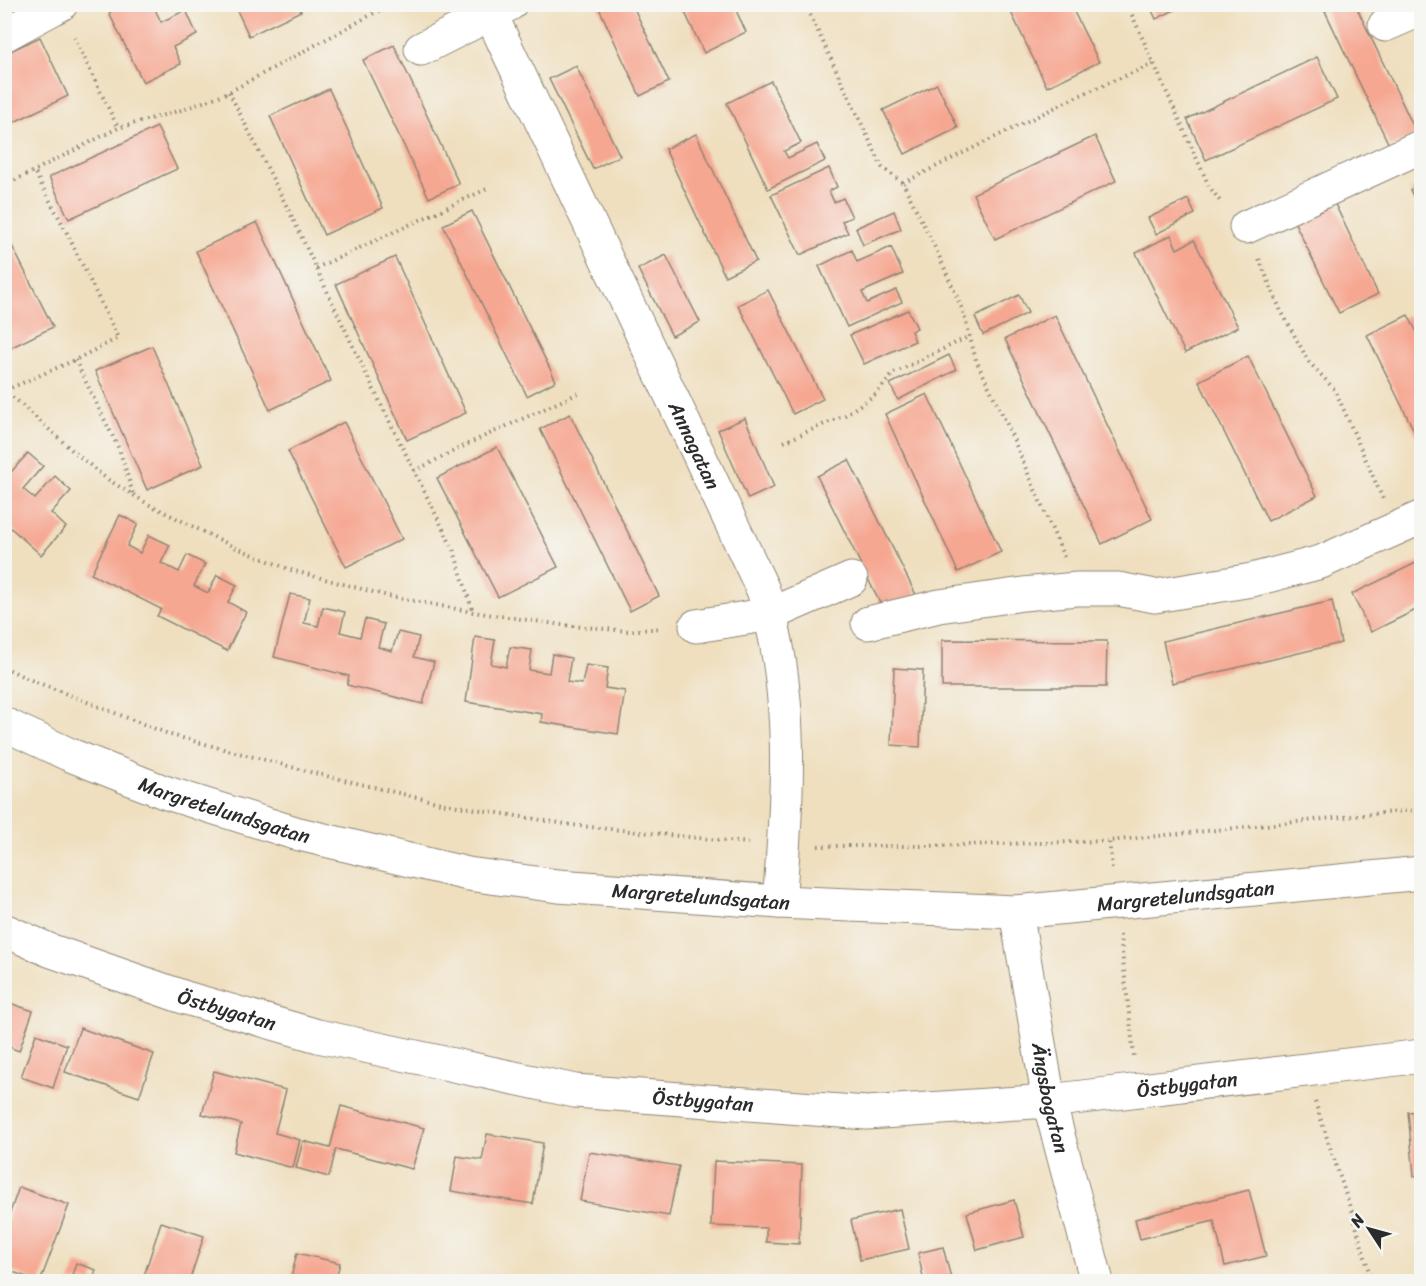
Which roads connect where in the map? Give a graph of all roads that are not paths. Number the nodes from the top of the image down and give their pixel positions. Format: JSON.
{"nodes":[{"id":1,"x":61,"y":5,"type":"edge"},
{"id":2,"x":1422,"y":9,"type":"edge"},
{"id":3,"x":500,"y":10,"type":"edge"},
{"id":4,"x":1385,"y":25,"type":"dead end"},
{"id":5,"x":4,"y":35,"type":"edge"},
{"id":6,"x":421,"y":49,"type":"dead end"},
{"id":7,"x":1422,"y":146,"type":"edge"},
{"id":8,"x":1246,"y":227,"type":"road end"},
{"id":9,"x":1408,"y":524,"type":"edge"},
{"id":10,"x":851,"y":579,"type":"dead end"},
{"id":11,"x":771,"y":614,"type":"junction"},
{"id":12,"x":868,"y":623,"type":"dead end"},
{"id":13,"x":696,"y":626,"type":"road end"},
{"id":14,"x":4,"y":724,"type":"edge"},
{"id":15,"x":1422,"y":873,"type":"edge"},
{"id":16,"x":779,"y":902,"type":"junction"},
{"id":17,"x":1016,"y":912,"type":"junction"},
{"id":18,"x":4,"y":930,"type":"edge"},
{"id":19,"x":1422,"y":1056,"type":"edge"},
{"id":20,"x":1049,"y":1101,"type":"junction"},
{"id":21,"x":1098,"y":1281,"type":"edge"}],
"edges":[{"from":1,"to":5,"type":"street"},
{"from":2,"to":4,"type":"street"},
{"from":3,"to":6,"type":"street"},
{"from":3,"to":11,"type":"street","name":"Annagatan"},
{"from":7,"to":8,"type":"street"},
{"from":9,"to":12,"type":"street"},
{"from":10,"to":11,"type":"street"},
{"from":11,"to":13,"type":"street"},
{"from":11,"to":16,"type":"street","name":"Annagatan"},
{"from":14,"to":16,"type":"street","name":"Margretelundsgatan"},
{"from":15,"to":17,"type":"street","name":"Margretelundsgatan"},
{"from":16,"to":17,"type":"street","name":"Margretelundsgatan"},
{"from":17,"to":20,"type":"street","name":"Ängsbogatan"},
{"from":18,"to":20,"type":"street","name":"Östbygatan"},
{"from":19,"to":20,"type":"street","name":"Östbygatan"},
{"from":20,"to":21,"type":"street","name":"Ängsbogatan"}]}
